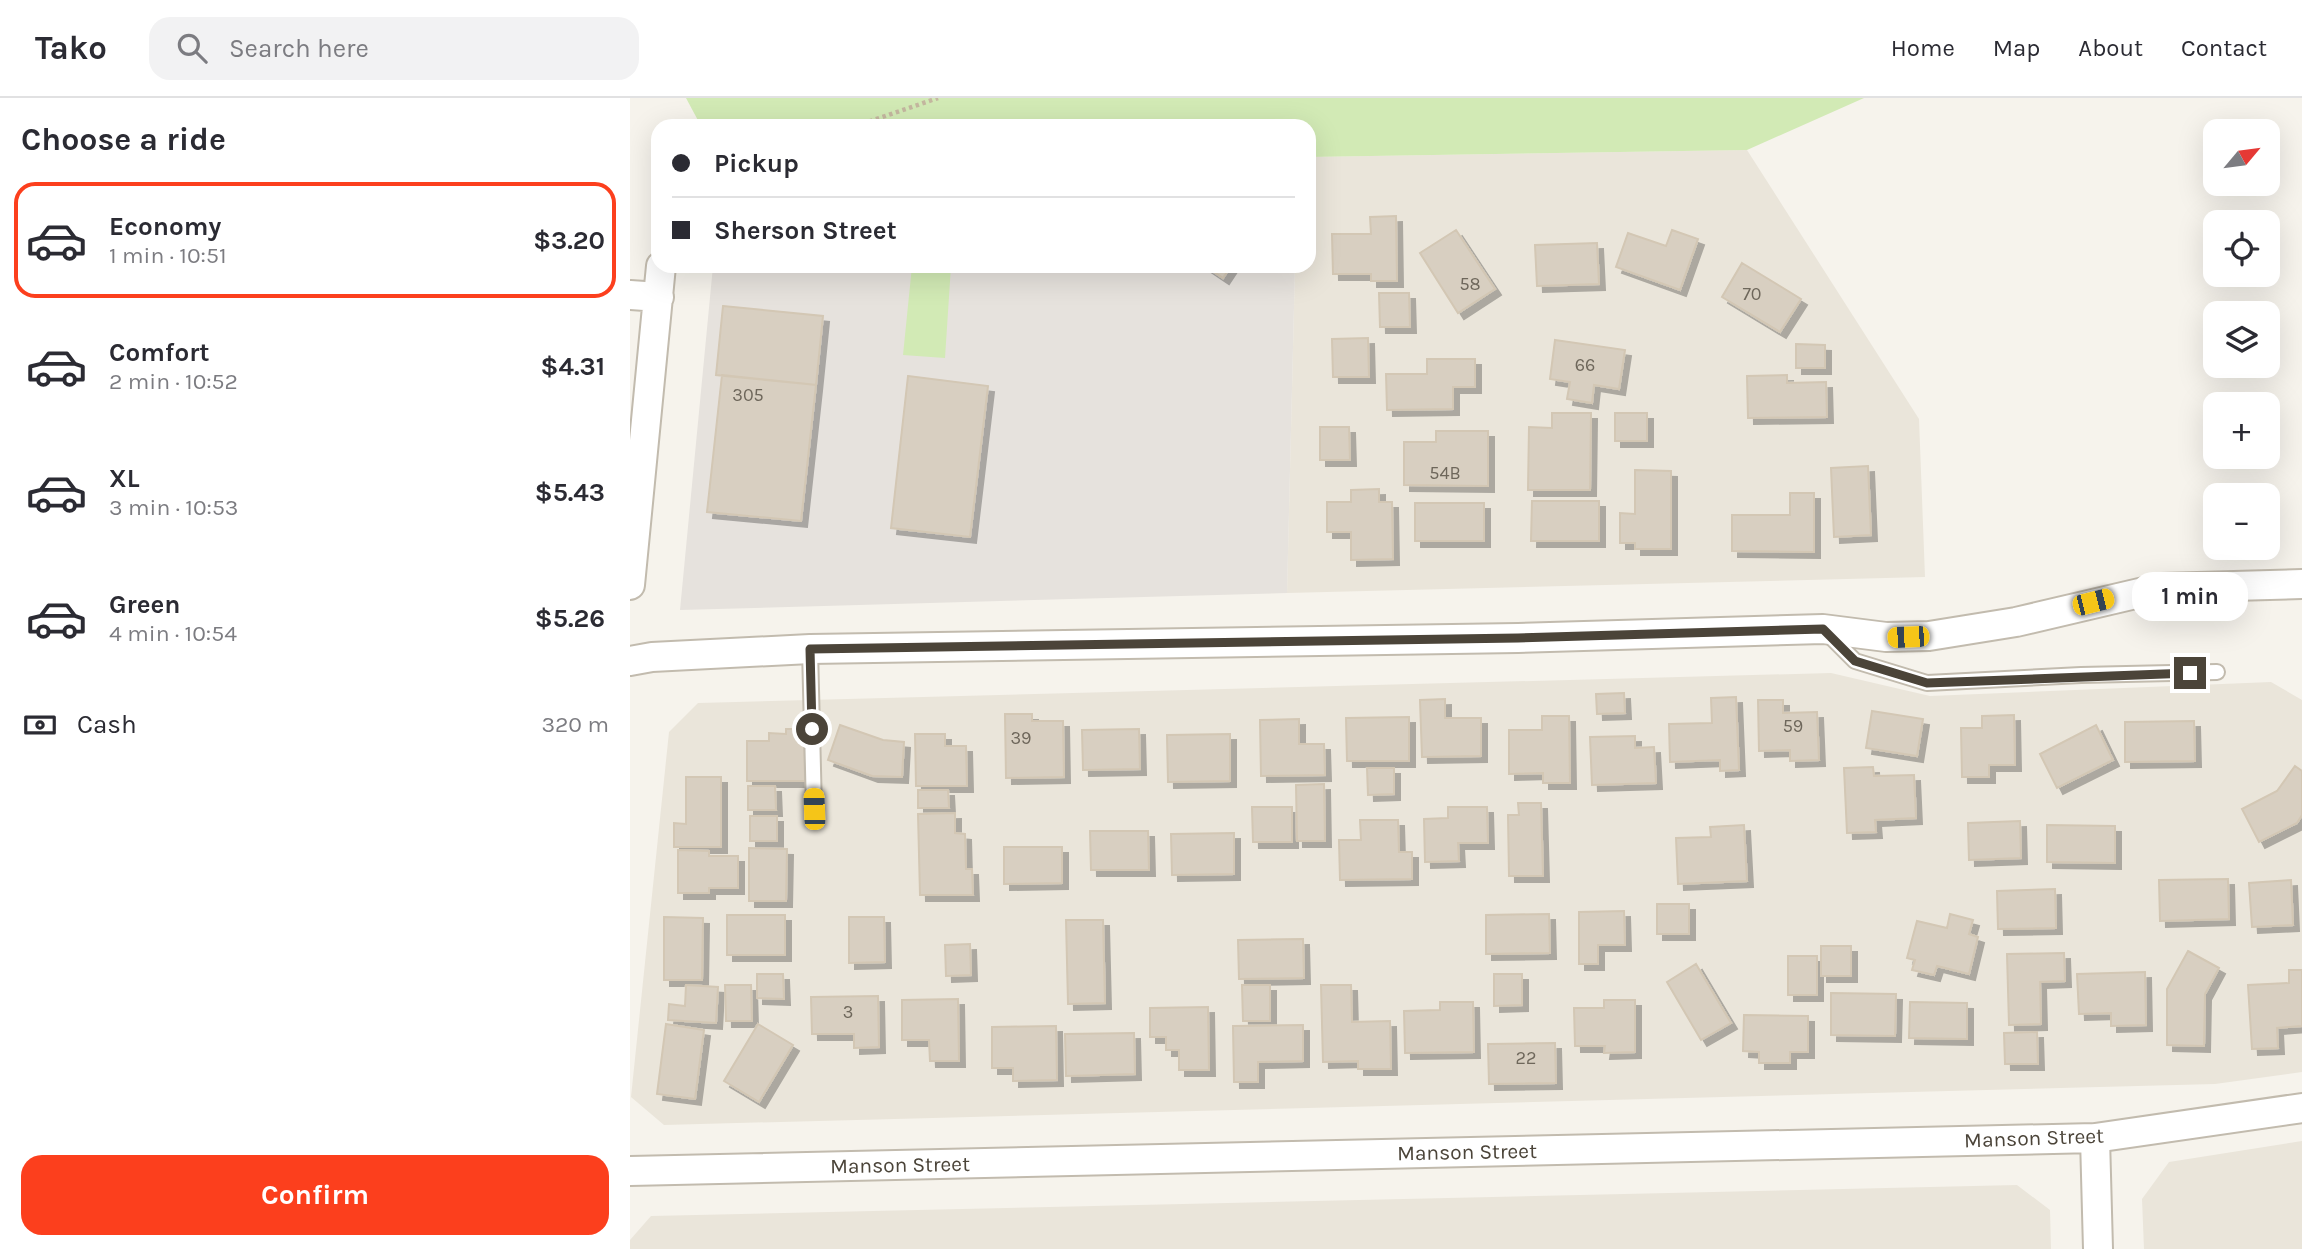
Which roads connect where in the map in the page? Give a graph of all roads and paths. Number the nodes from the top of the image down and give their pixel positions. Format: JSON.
{"nodes":[{"id":1,"x":938,"y":98,"type":"edge"},
{"id":2,"x":876,"y":119,"type":"edge"},
{"id":3,"x":661,"y":273,"type":"edge"},
{"id":4,"x":630,"y":295,"type":"edge"},
{"id":5,"x":659,"y":298,"type":"junction"},
{"id":6,"x":630,"y":584,"type":"edge"},
{"id":7,"x":2302,"y":584,"type":"edge"},
{"id":8,"x":1823,"y":629,"type":"junction"},
{"id":9,"x":810,"y":649,"type":"junction"},
{"id":10,"x":630,"y":661,"type":"edge"},
{"id":11,"x":2217,"y":672,"type":"dead end"},
{"id":12,"x":814,"y":809,"type":"dead end"},
{"id":13,"x":2302,"y":1108,"type":"edge"},
{"id":14,"x":2095,"y":1138,"type":"junction"},
{"id":15,"x":630,"y":1171,"type":"edge"},
{"id":16,"x":2098,"y":1249,"type":"edge"}],
"edges":[{"from":1,"to":2,"type":"path"},
{"from":3,"to":5,"type":"street"},
{"from":4,"to":5,"type":"street"},
{"from":5,"to":6,"type":"street"},
{"from":7,"to":8,"type":"street"},
{"from":8,"to":9,"type":"street"},
{"from":8,"to":11,"type":"lane"},
{"from":9,"to":10,"type":"street"},
{"from":9,"to":12,"type":"lane"},
{"from":13,"to":14,"type":"street","name":"Manson Street"},
{"from":14,"to":15,"type":"street","name":"Manson Street"},
{"from":14,"to":16,"type":"street"}]}
